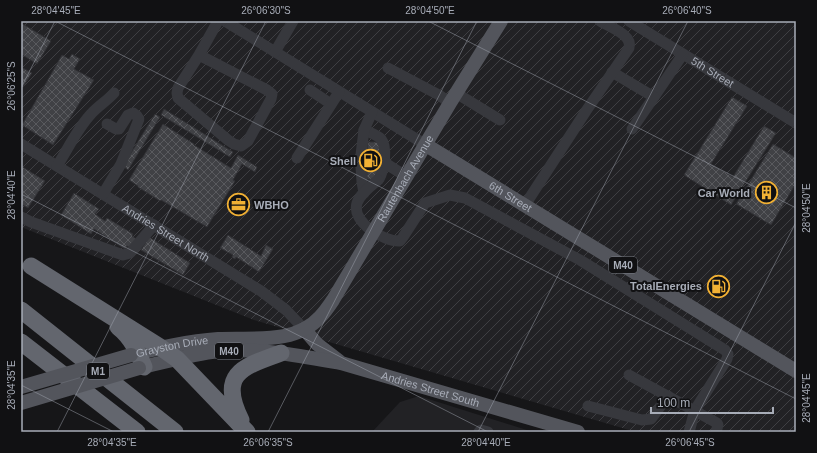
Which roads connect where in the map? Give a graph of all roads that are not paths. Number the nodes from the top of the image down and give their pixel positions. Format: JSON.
{"nodes":[{"id":1,"x":218,"y":21,"type":"edge"},
{"id":2,"x":225,"y":21,"type":"edge"},
{"id":3,"x":293,"y":21,"type":"edge"},
{"id":4,"x":501,"y":21,"type":"edge"},
{"id":5,"x":600,"y":21,"type":"edge"},
{"id":6,"x":629,"y":21,"type":"edge"},
{"id":7,"x":275,"y":52,"type":"junction"},
{"id":8,"x":683,"y":54,"type":"junction"},
{"id":9,"x":199,"y":55,"type":"junction"},
{"id":10,"x":388,"y":68,"type":"dead end"},
{"id":11,"x":612,"y":72,"type":"junction"},
{"id":12,"x":310,"y":90,"type":"dead end"},
{"id":13,"x":339,"y":92,"type":"junction"},
{"id":14,"x":114,"y":93,"type":"dead end"},
{"id":15,"x":654,"y":97,"type":"junction"},
{"id":16,"x":453,"y":98,"type":"junction"},
{"id":17,"x":331,"y":104,"type":"junction"},
{"id":18,"x":372,"y":112,"type":"junction"},
{"id":19,"x":500,"y":120,"type":"dead end"},
{"id":20,"x":796,"y":123,"type":"edge"},
{"id":21,"x":106,"y":124,"type":"dead end"},
{"id":22,"x":393,"y":125,"type":"junction"},
{"id":23,"x":632,"y":129,"type":"dead end"},
{"id":24,"x":364,"y":130,"type":"junction"},
{"id":25,"x":380,"y":139,"type":"junction"},
{"id":26,"x":21,"y":144,"type":"edge"},
{"id":27,"x":426,"y":145,"type":"junction"},
{"id":28,"x":362,"y":155,"type":"dead end"},
{"id":29,"x":297,"y":158,"type":"dead end"},
{"id":30,"x":385,"y":163,"type":"junction"},
{"id":31,"x":57,"y":166,"type":"junction"},
{"id":32,"x":361,"y":167,"type":"dead end"},
{"id":33,"x":407,"y":177,"type":"junction"},
{"id":34,"x":364,"y":193,"type":"junction"},
{"id":35,"x":102,"y":194,"type":"junction"},
{"id":36,"x":525,"y":205,"type":"junction"},
{"id":37,"x":21,"y":217,"type":"edge"},
{"id":38,"x":154,"y":225,"type":"junction"},
{"id":39,"x":374,"y":232,"type":"junction"},
{"id":40,"x":26,"y":263,"type":"edge"},
{"id":41,"x":21,"y":310,"type":"edge"},
{"id":42,"x":304,"y":329,"type":"junction"},
{"id":43,"x":21,"y":342,"type":"edge"},
{"id":44,"x":160,"y":347,"type":"junction"},
{"id":45,"x":281,"y":354,"type":"junction"},
{"id":46,"x":177,"y":359,"type":"junction"},
{"id":47,"x":138,"y":361,"type":"junction"},
{"id":48,"x":341,"y":363,"type":"junction"},
{"id":49,"x":796,"y":371,"type":"edge"},
{"id":50,"x":629,"y":375,"type":"dead end"},
{"id":51,"x":21,"y":387,"type":"edge"},
{"id":52,"x":668,"y":396,"type":"junction"},
{"id":53,"x":21,"y":403,"type":"edge"},
{"id":54,"x":588,"y":406,"type":"dead end"},
{"id":55,"x":695,"y":410,"type":"junction"},
{"id":56,"x":137,"y":432,"type":"edge"},
{"id":57,"x":175,"y":432,"type":"edge"},
{"id":58,"x":247,"y":432,"type":"edge"},
{"id":59,"x":478,"y":432,"type":"edge"},
{"id":60,"x":488,"y":432,"type":"edge"},
{"id":61,"x":578,"y":432,"type":"edge"},
{"id":62,"x":681,"y":432,"type":"edge"},
{"id":63,"x":689,"y":432,"type":"edge"},
{"id":64,"x":716,"y":432,"type":"edge"}],
"edges":[{"from":1,"to":9,"type":"lane"},
{"from":2,"to":7,"type":"lane","name":"6th Street"},
{"from":3,"to":7,"type":"lane"},
{"from":4,"to":16,"type":"main road","name":"Rautenbach Avenue"},
{"from":5,"to":11,"type":"lane"},
{"from":6,"to":8,"type":"lane","name":"5th Street"},
{"from":7,"to":13,"type":"lane","name":"6th Street"},
{"from":8,"to":15,"type":"lane"},
{"from":8,"to":20,"type":"lane","name":"5th Street"},
{"from":9,"to":9,"type":"lane"},
{"from":10,"to":16,"type":"lane"},
{"from":11,"to":15,"type":"lane"},
{"from":11,"to":36,"type":"lane"},
{"from":12,"to":17,"type":"lane"},
{"from":13,"to":17,"type":"lane"},
{"from":13,"to":18,"type":"lane","name":"6th Street"},
{"from":14,"to":31,"type":"lane"},
{"from":15,"to":23,"type":"lane"},
{"from":16,"to":19,"type":"lane"},
{"from":16,"to":27,"type":"main road","name":"Rautenbach Avenue"},
{"from":17,"to":29,"type":"lane"},
{"from":18,"to":22,"type":"lane","name":"6th Street"},
{"from":18,"to":24,"type":"lane"},
{"from":21,"to":35,"type":"lane"},
{"from":22,"to":25,"type":"lane"},
{"from":22,"to":27,"type":"lane","name":"6th Street"},
{"from":24,"to":25,"type":"lane"},
{"from":24,"to":28,"type":"lane"},
{"from":25,"to":30,"type":"lane"},
{"from":26,"to":31,"type":"lane","name":"Andries Street North"},
{"from":27,"to":33,"type":"main road","name":"Rautenbach Avenue","number":"M40"},
{"from":27,"to":36,"type":"main road","name":"6th Street","number":"M40"},
{"from":30,"to":33,"type":"lane"},
{"from":30,"to":34,"type":"lane"},
{"from":31,"to":35,"type":"lane","name":"Andries Street North"},
{"from":32,"to":34,"type":"lane"},
{"from":33,"to":39,"type":"main road","name":"Rautenbach Avenue","number":"M40"},
{"from":34,"to":39,"type":"lane"},
{"from":35,"to":38,"type":"lane","name":"Andries Street North"},
{"from":36,"to":49,"type":"main road","name":"6th Street","number":"M40"},
{"from":37,"to":38,"type":"lane"},
{"from":38,"to":42,"type":"lane","name":"Andries Street North"},
{"from":39,"to":42,"type":"main road","name":"Rautenbach Avenue","number":"M40"},
{"from":39,"to":55,"type":"lane"},
{"from":40,"to":44,"type":"highway"},
{"from":40,"to":47,"type":"highway"},
{"from":41,"to":57,"type":"highway","number":"M1"},
{"from":42,"to":44,"type":"main road","name":"Grayston Drive","number":"M40"},
{"from":42,"to":48,"type":"main road"},
{"from":43,"to":56,"type":"highway","number":"M1"},
{"from":44,"to":46,"type":"highway"},
{"from":44,"to":47,"type":"main road","name":"Grayston Drive","number":"M40"},
{"from":45,"to":46,"type":"main road","name":"Grayston Drive","number":"M40"},
{"from":45,"to":48,"type":"main road","name":"Andries Street South","number":"M40"},
{"from":45,"to":58,"type":"highway"},
{"from":46,"to":47,"type":"main road","name":"Grayston Drive","number":"M40"},
{"from":46,"to":58,"type":"highway"},
{"from":47,"to":51,"type":"main road","name":"Grayston Drive","number":"M40","bridge":true},
{"from":47,"to":53,"type":"main road","name":"Grayston Drive","number":"M40","bridge":true},
{"from":48,"to":61,"type":"main road","name":"Andries Street South","number":"M40"},
{"from":50,"to":52,"type":"lane"},
{"from":52,"to":54,"type":"lane"},
{"from":52,"to":55,"type":"lane"},
{"from":55,"to":62,"type":"lane"},
{"from":55,"to":63,"type":"lane"},
{"from":55,"to":64,"type":"lane"},
{"from":59,"to":60,"type":"lane"}]}
